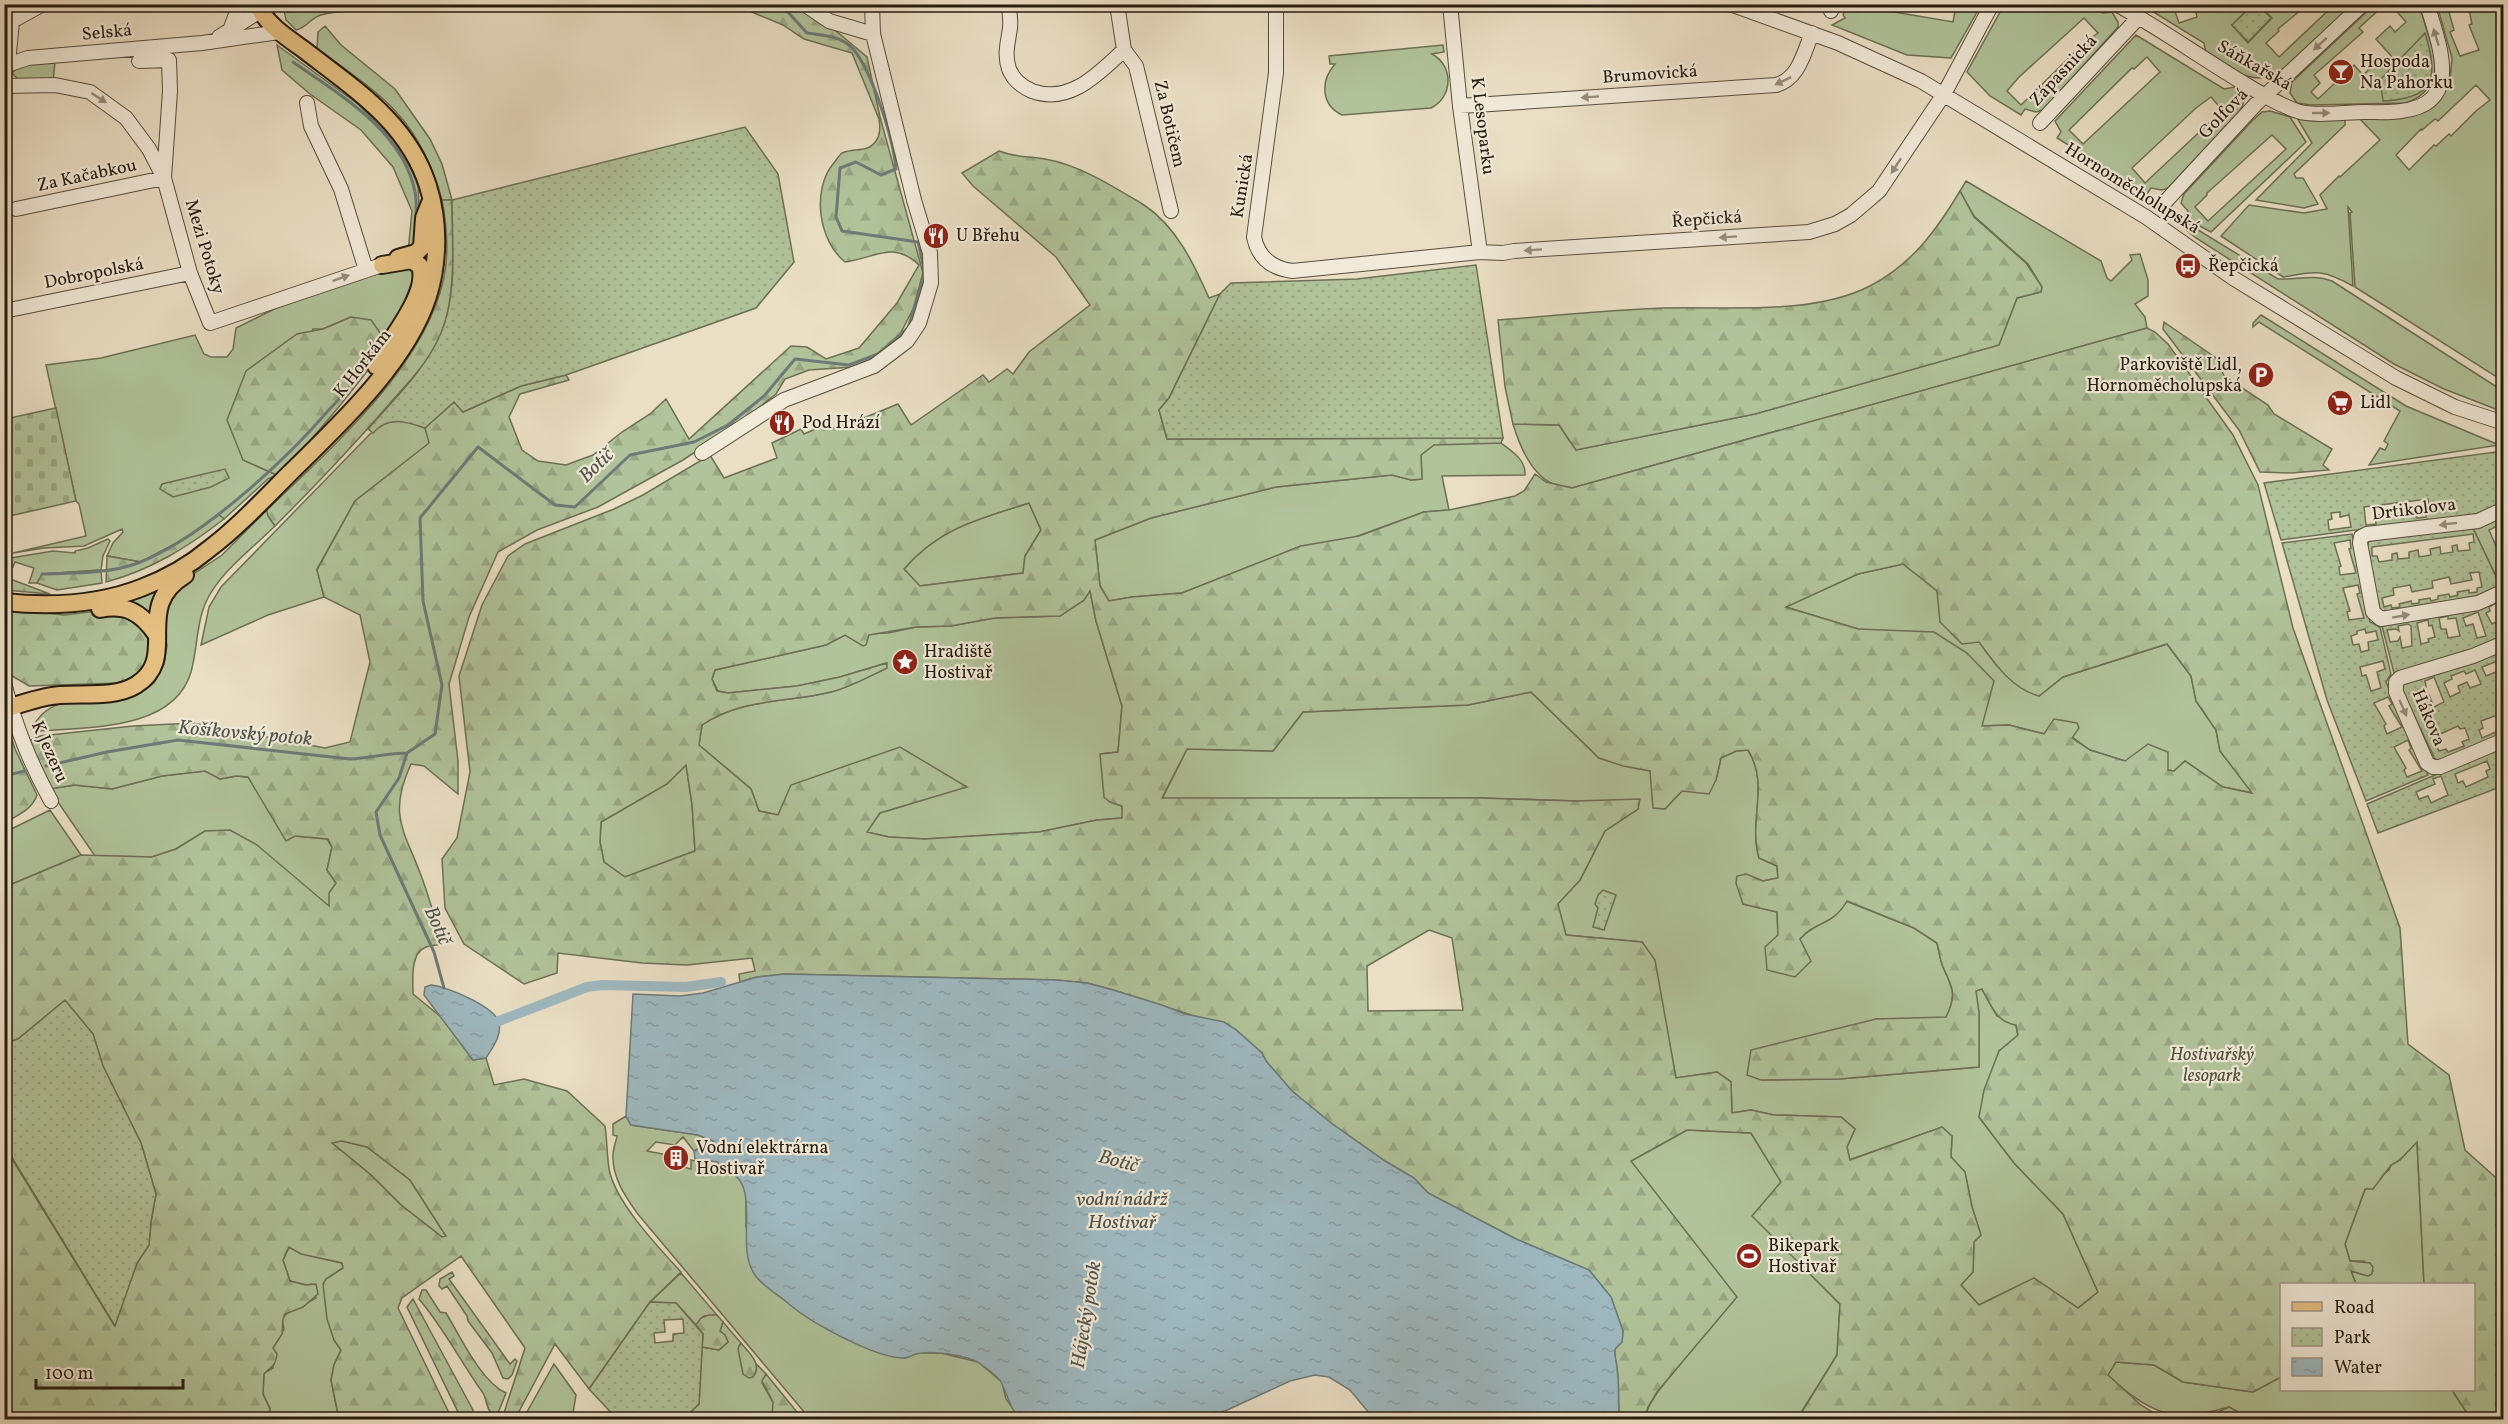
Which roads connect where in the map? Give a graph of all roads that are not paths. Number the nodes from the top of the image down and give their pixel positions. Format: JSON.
{"nodes":[{"id":1,"x":43,"y":4,"type":"edge"},
{"id":2,"x":240,"y":4,"type":"edge"},
{"id":3,"x":804,"y":4,"type":"edge"},
{"id":4,"x":872,"y":4,"type":"edge"},
{"id":5,"x":1009,"y":4,"type":"edge"},
{"id":6,"x":1117,"y":4,"type":"edge"},
{"id":7,"x":1276,"y":4,"type":"edge"},
{"id":8,"x":1450,"y":4,"type":"edge"},
{"id":9,"x":1730,"y":4,"type":"edge"},
{"id":10,"x":1992,"y":4,"type":"edge"},
{"id":11,"x":2116,"y":4,"type":"edge"},
{"id":12,"x":2363,"y":4,"type":"edge"},
{"id":13,"x":2427,"y":4,"type":"edge"},
{"id":14,"x":259,"y":8,"type":"edge"},
{"id":15,"x":8,"y":17,"type":"edge"},
{"id":16,"x":2139,"y":17,"type":"junction"},
{"id":17,"x":230,"y":30,"type":"junction"},
{"id":18,"x":279,"y":32,"type":"junction"},
{"id":19,"x":1812,"y":33,"type":"junction"},
{"id":20,"x":873,"y":34,"type":"junction"},
{"id":21,"x":214,"y":40,"type":"junction"},
{"id":22,"x":1124,"y":50,"type":"junction"},
{"id":23,"x":139,"y":61,"type":"dead end"},
{"id":24,"x":6,"y":65,"type":"edge"},
{"id":25,"x":8,"y":86,"type":"edge"},
{"id":26,"x":1944,"y":94,"type":"junction"},
{"id":27,"x":2266,"y":97,"type":"junction"},
{"id":28,"x":307,"y":103,"type":"dead end"},
{"id":29,"x":1460,"y":106,"type":"junction"},
{"id":30,"x":2040,"y":123,"type":"dead end"},
{"id":31,"x":164,"y":178,"type":"junction"},
{"id":32,"x":432,"y":199,"type":"junction"},
{"id":33,"x":2166,"y":201,"type":"dead end"},
{"id":34,"x":16,"y":209,"type":"dead end"},
{"id":35,"x":1171,"y":211,"type":"dead end"},
{"id":36,"x":1480,"y":252,"type":"junction"},
{"id":37,"x":386,"y":264,"type":"junction"},
{"id":38,"x":366,"y":270,"type":"junction"},
{"id":39,"x":190,"y":273,"type":"junction"},
{"id":40,"x":4,"y":310,"type":"edge"},
{"id":41,"x":373,"y":385,"type":"junction"},
{"id":42,"x":2504,"y":423,"type":"edge"},
{"id":43,"x":702,"y":453,"type":"dead end"},
{"id":44,"x":2504,"y":509,"type":"edge"},
{"id":45,"x":209,"y":550,"type":"junction"},
{"id":46,"x":2504,"y":591,"type":"edge"},
{"id":47,"x":5,"y":602,"type":"edge"},
{"id":48,"x":56,"y":604,"type":"junction"},
{"id":49,"x":156,"y":634,"type":"junction"},
{"id":50,"x":2504,"y":643,"type":"edge"},
{"id":51,"x":4,"y":683,"type":"edge"},
{"id":52,"x":11,"y":707,"type":"junction"},
{"id":53,"x":2504,"y":740,"type":"edge"},
{"id":54,"x":51,"y":801,"type":"dead end"}],
"edges":[{"from":1,"to":15,"type":"street"},
{"from":2,"to":17,"type":"street"},
{"from":3,"to":20,"type":"street"},
{"from":4,"to":20,"type":"street"},
{"from":5,"to":22,"type":"street"},
{"from":6,"to":22,"type":"street"},
{"from":7,"to":36,"type":"street","name":"Kunická"},
{"from":8,"to":29,"type":"street","name":"K Lesoparku"},
{"from":9,"to":19,"type":"street","name":"Hornoměcholupská"},
{"from":10,"to":26,"type":"street","name":"Řepčická"},
{"from":11,"to":16,"type":"street","name":"Sáňkařská"},
{"from":12,"to":27,"type":"street","name":"Golfová","one_way":true},
{"from":27,"to":13,"type":"street","name":"Sáňkařská","one_way":true},
{"from":14,"to":17,"type":"street","name":"Selská"},
{"from":14,"to":18,"type":"main road","name":"K Horkám"},
{"from":15,"to":24,"type":"street"},
{"from":16,"to":27,"type":"street","name":"Sáňkařská"},
{"from":16,"to":30,"type":"street","name":"Zápasnická"},
{"from":17,"to":21,"type":"street","name":"Selská"},
{"from":18,"to":21,"type":"street","name":"Selská"},
{"from":18,"to":32,"type":"main road","name":"K Horkám"},
{"from":19,"to":26,"type":"street","name":"Hornoměcholupská"},
{"from":19,"to":29,"type":"street","name":"Brumovická","one_way":true},
{"from":20,"to":43,"type":"street"},
{"from":21,"to":24,"type":"street","name":"Selská"},
{"from":22,"to":35,"type":"street","name":"Za Botičem"},
{"from":23,"to":31,"type":"street","name":"Mezi Potoky"},
{"from":25,"to":31,"type":"street","name":"Mezi Potoky","one_way":true},
{"from":26,"to":36,"type":"street","name":"Řepčická","one_way":true},
{"from":26,"to":42,"type":"street","name":"Hornoměcholupská"},
{"from":27,"to":33,"type":"street","name":"Golfová"},
{"from":28,"to":38,"type":"street"},
{"from":29,"to":36,"type":"street","name":"K Lesoparku"},
{"from":31,"to":34,"type":"street","name":"Za Kačabkou"},
{"from":31,"to":39,"type":"street","name":"Mezi Potoky"},
{"from":32,"to":37,"type":"main road"},
{"from":32,"to":41,"type":"main road","name":"K Horkám"},
{"from":37,"to":38,"type":"street"},
{"from":37,"to":41,"type":"main road"},
{"from":39,"to":38,"type":"street","name":"Mezi Potoky","one_way":true},
{"from":39,"to":40,"type":"street","name":"Dobropolská"},
{"from":41,"to":45,"type":"main road","name":"K Horkám"},
{"from":44,"to":46,"type":"street","name":"Drtikolova","one_way":true},
{"from":45,"to":48,"type":"main road","name":"K Horkám"},
{"from":45,"to":49,"type":"main road"},
{"from":47,"to":48,"type":"main road","name":"K Horkám"},
{"from":48,"to":49,"type":"main road"},
{"from":49,"to":52,"type":"main road"},
{"from":50,"to":53,"type":"street","name":"Hákova","one_way":true},
{"from":51,"to":52,"type":"street","name":"K Jezeru"},
{"from":52,"to":54,"type":"street","name":"K Jezeru"}]}
